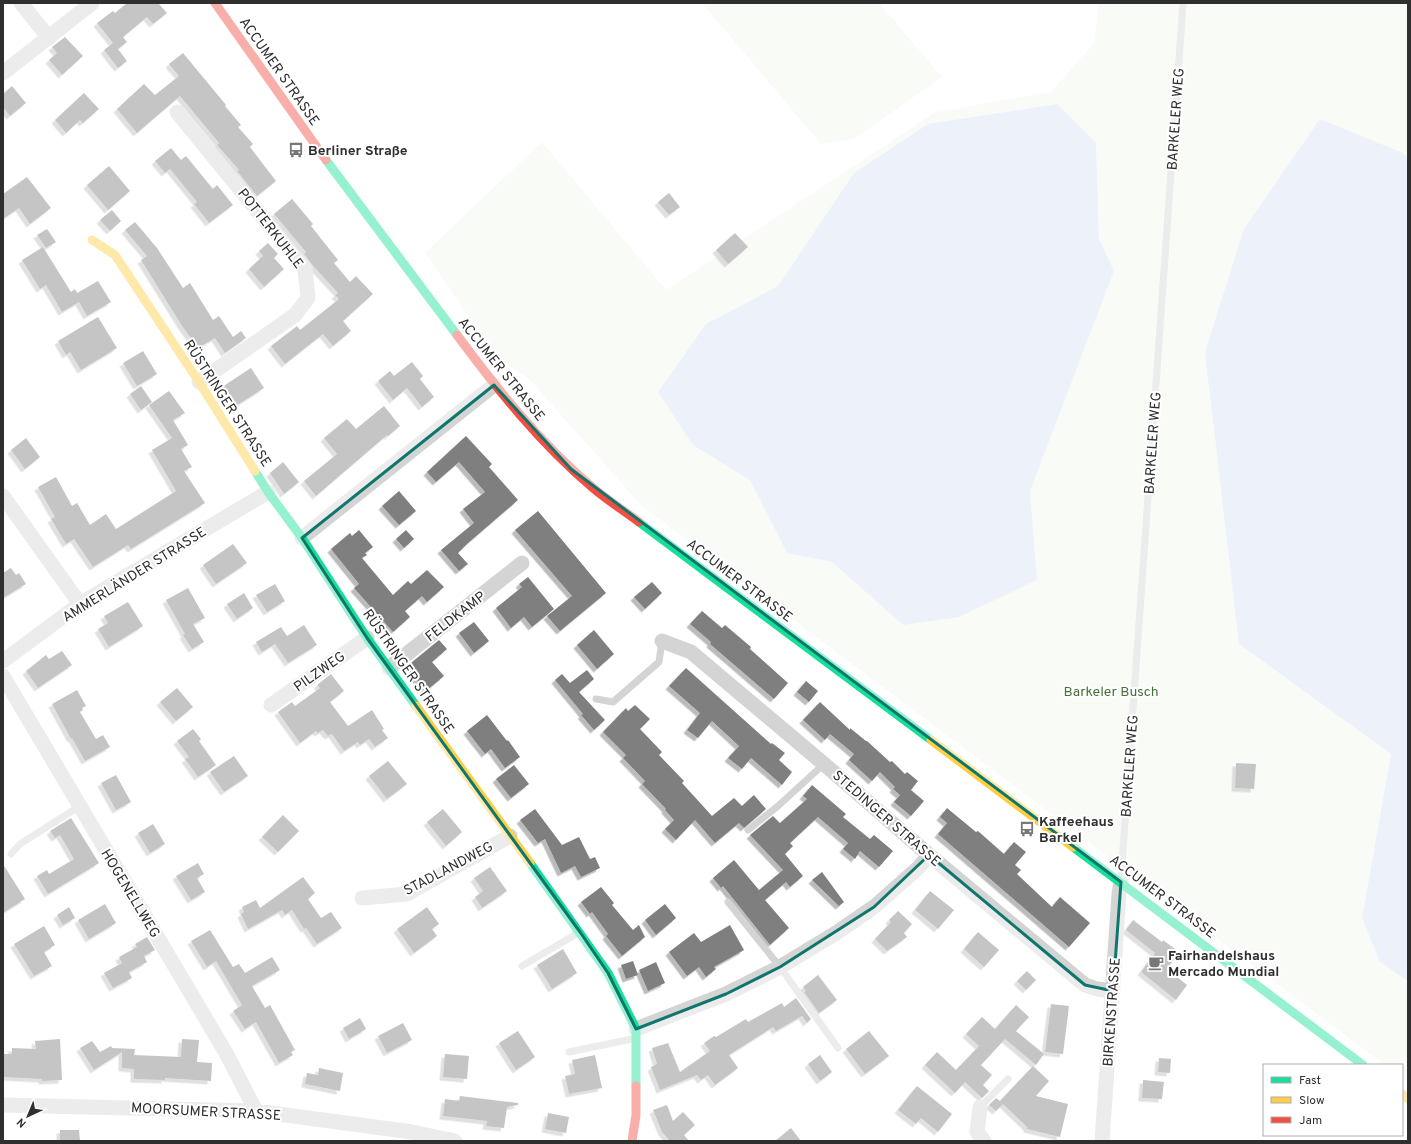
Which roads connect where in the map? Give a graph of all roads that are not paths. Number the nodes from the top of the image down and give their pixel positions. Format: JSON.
{"nodes":[{"id":1,"x":21,"y":3,"type":"edge"},
{"id":2,"x":215,"y":3,"type":"edge"},
{"id":3,"x":1183,"y":3,"type":"edge"},
{"id":4,"x":85,"y":5,"type":"edge"},
{"id":5,"x":49,"y":38,"type":"junction"},
{"id":6,"x":3,"y":73,"type":"edge"},
{"id":7,"x":177,"y":112,"type":"dead end"},
{"id":8,"x":92,"y":240,"type":"dead end"},
{"id":9,"x":198,"y":382,"type":"junction"},
{"id":10,"x":494,"y":385,"type":"junction"},
{"id":11,"x":268,"y":492,"type":"junction"},
{"id":12,"x":3,"y":496,"type":"edge"},
{"id":13,"x":302,"y":538,"type":"junction"},
{"id":14,"x":522,"y":563,"type":"dead end"},
{"id":15,"x":80,"y":604,"type":"junction"},
{"id":16,"x":367,"y":638,"type":"junction"},
{"id":17,"x":662,"y":641,"type":"joint"},
{"id":18,"x":3,"y":661,"type":"edge"},
{"id":19,"x":389,"y":668,"type":"junction"},
{"id":20,"x":3,"y":676,"type":"edge"},
{"id":21,"x":596,"y":699,"type":"dead end"},
{"id":22,"x":271,"y":705,"type":"dead end"},
{"id":23,"x":824,"y":764,"type":"junction"},
{"id":24,"x":80,"y":806,"type":"junction"},
{"id":25,"x":748,"y":830,"type":"dead end"},
{"id":26,"x":510,"y":836,"type":"junction"},
{"id":27,"x":11,"y":854,"type":"dead end"},
{"id":28,"x":929,"y":855,"type":"junction"},
{"id":29,"x":1121,"y":882,"type":"junction"},
{"id":30,"x":362,"y":898,"type":"dead end"},
{"id":31,"x":728,"y":902,"type":"dead end"},
{"id":32,"x":580,"y":932,"type":"junction"},
{"id":33,"x":522,"y":966,"type":"dead end"},
{"id":34,"x":780,"y":967,"type":"junction"},
{"id":35,"x":1112,"y":991,"type":"junction"},
{"id":36,"x":635,"y":1034,"type":"junction"},
{"id":37,"x":838,"y":1048,"type":"dead end"},
{"id":38,"x":569,"y":1052,"type":"dead end"},
{"id":39,"x":1362,"y":1064,"type":"edge"},
{"id":40,"x":1008,"y":1079,"type":"dead end"},
{"id":41,"x":3,"y":1105,"type":"edge"},
{"id":42,"x":980,"y":1107,"type":"joint"},
{"id":43,"x":256,"y":1111,"type":"junction"},
{"id":44,"x":410,"y":1136,"type":"edge"},
{"id":45,"x":455,"y":1141,"type":"edge"},
{"id":46,"x":632,"y":1141,"type":"edge"},
{"id":47,"x":984,"y":1141,"type":"edge"},
{"id":48,"x":1102,"y":1141,"type":"edge"}],
"edges":[{"from":1,"to":5,"type":"street"},
{"from":2,"to":10,"type":"street","name":"ACCUMER STRASSE"},
{"from":3,"to":29,"type":"lane","name":"BARKELER WEG"},
{"from":4,"to":5,"type":"street"},
{"from":5,"to":6,"type":"street"},
{"from":7,"to":9,"type":"street","name":"POTTERKUHLE"},
{"from":8,"to":9,"type":"street","name":"RÜSTRINGER STRASSE"},
{"from":9,"to":11,"type":"street","name":"RÜSTRINGER STRASSE"},
{"from":10,"to":13,"type":"street"},
{"from":10,"to":29,"type":"street","name":"ACCUMER STRASSE"},
{"from":11,"to":13,"type":"street","name":"RÜSTRINGER STRASSE"},
{"from":11,"to":15,"type":"street","name":"AMMERLÄNDER STRASSE"},
{"from":12,"to":15,"type":"street"},
{"from":13,"to":16,"type":"street","name":"RÜSTRINGER STRASSE"},
{"from":14,"to":19,"type":"street","name":"FELDKAMP"},
{"from":15,"to":18,"type":"street","name":"AMMERLÄNDER STRASSE"},
{"from":16,"to":19,"type":"street","name":"RÜSTRINGER STRASSE"},
{"from":16,"to":22,"type":"street","name":"PILZWEG"},
{"from":17,"to":21,"type":"lane"},
{"from":17,"to":23,"type":"street","name":"STEDINGER STRASSE"},
{"from":19,"to":26,"type":"street","name":"RÜSTRINGER STRASSE"},
{"from":20,"to":24,"type":"street","name":"HOGENELLWEG"},
{"from":23,"to":25,"type":"lane"},
{"from":23,"to":28,"type":"street","name":"STEDINGER STRASSE"},
{"from":24,"to":27,"type":"lane"},
{"from":24,"to":43,"type":"street","name":"HOGENELLWEG"},
{"from":26,"to":30,"type":"street","name":"STADLANDWEG"},
{"from":26,"to":32,"type":"street","name":"RÜSTRINGER STRASSE"},
{"from":28,"to":34,"type":"street"},
{"from":28,"to":35,"type":"street","name":"STEDINGER STRASSE"},
{"from":29,"to":35,"type":"street","name":"BIRKENSTRASSE"},
{"from":29,"to":39,"type":"street","name":"ACCUMER STRASSE"},
{"from":31,"to":34,"type":"lane"},
{"from":32,"to":33,"type":"lane"},
{"from":32,"to":36,"type":"street","name":"RÜSTRINGER STRASSE"},
{"from":34,"to":36,"type":"street"},
{"from":34,"to":37,"type":"lane"},
{"from":35,"to":48,"type":"street","name":"BIRKENSTRASSE"},
{"from":36,"to":38,"type":"lane"},
{"from":36,"to":46,"type":"street","name":"RÜSTRINGER STRASSE"},
{"from":40,"to":42,"type":"lane"},
{"from":41,"to":43,"type":"street","name":"MOORSUMER STRASSE"},
{"from":42,"to":47,"type":"street"},
{"from":43,"to":44,"type":"street","name":"MOORSUMER STRASSE"},
{"from":44,"to":45,"type":"street","name":"MOORSUMER STRASSE"}]}
